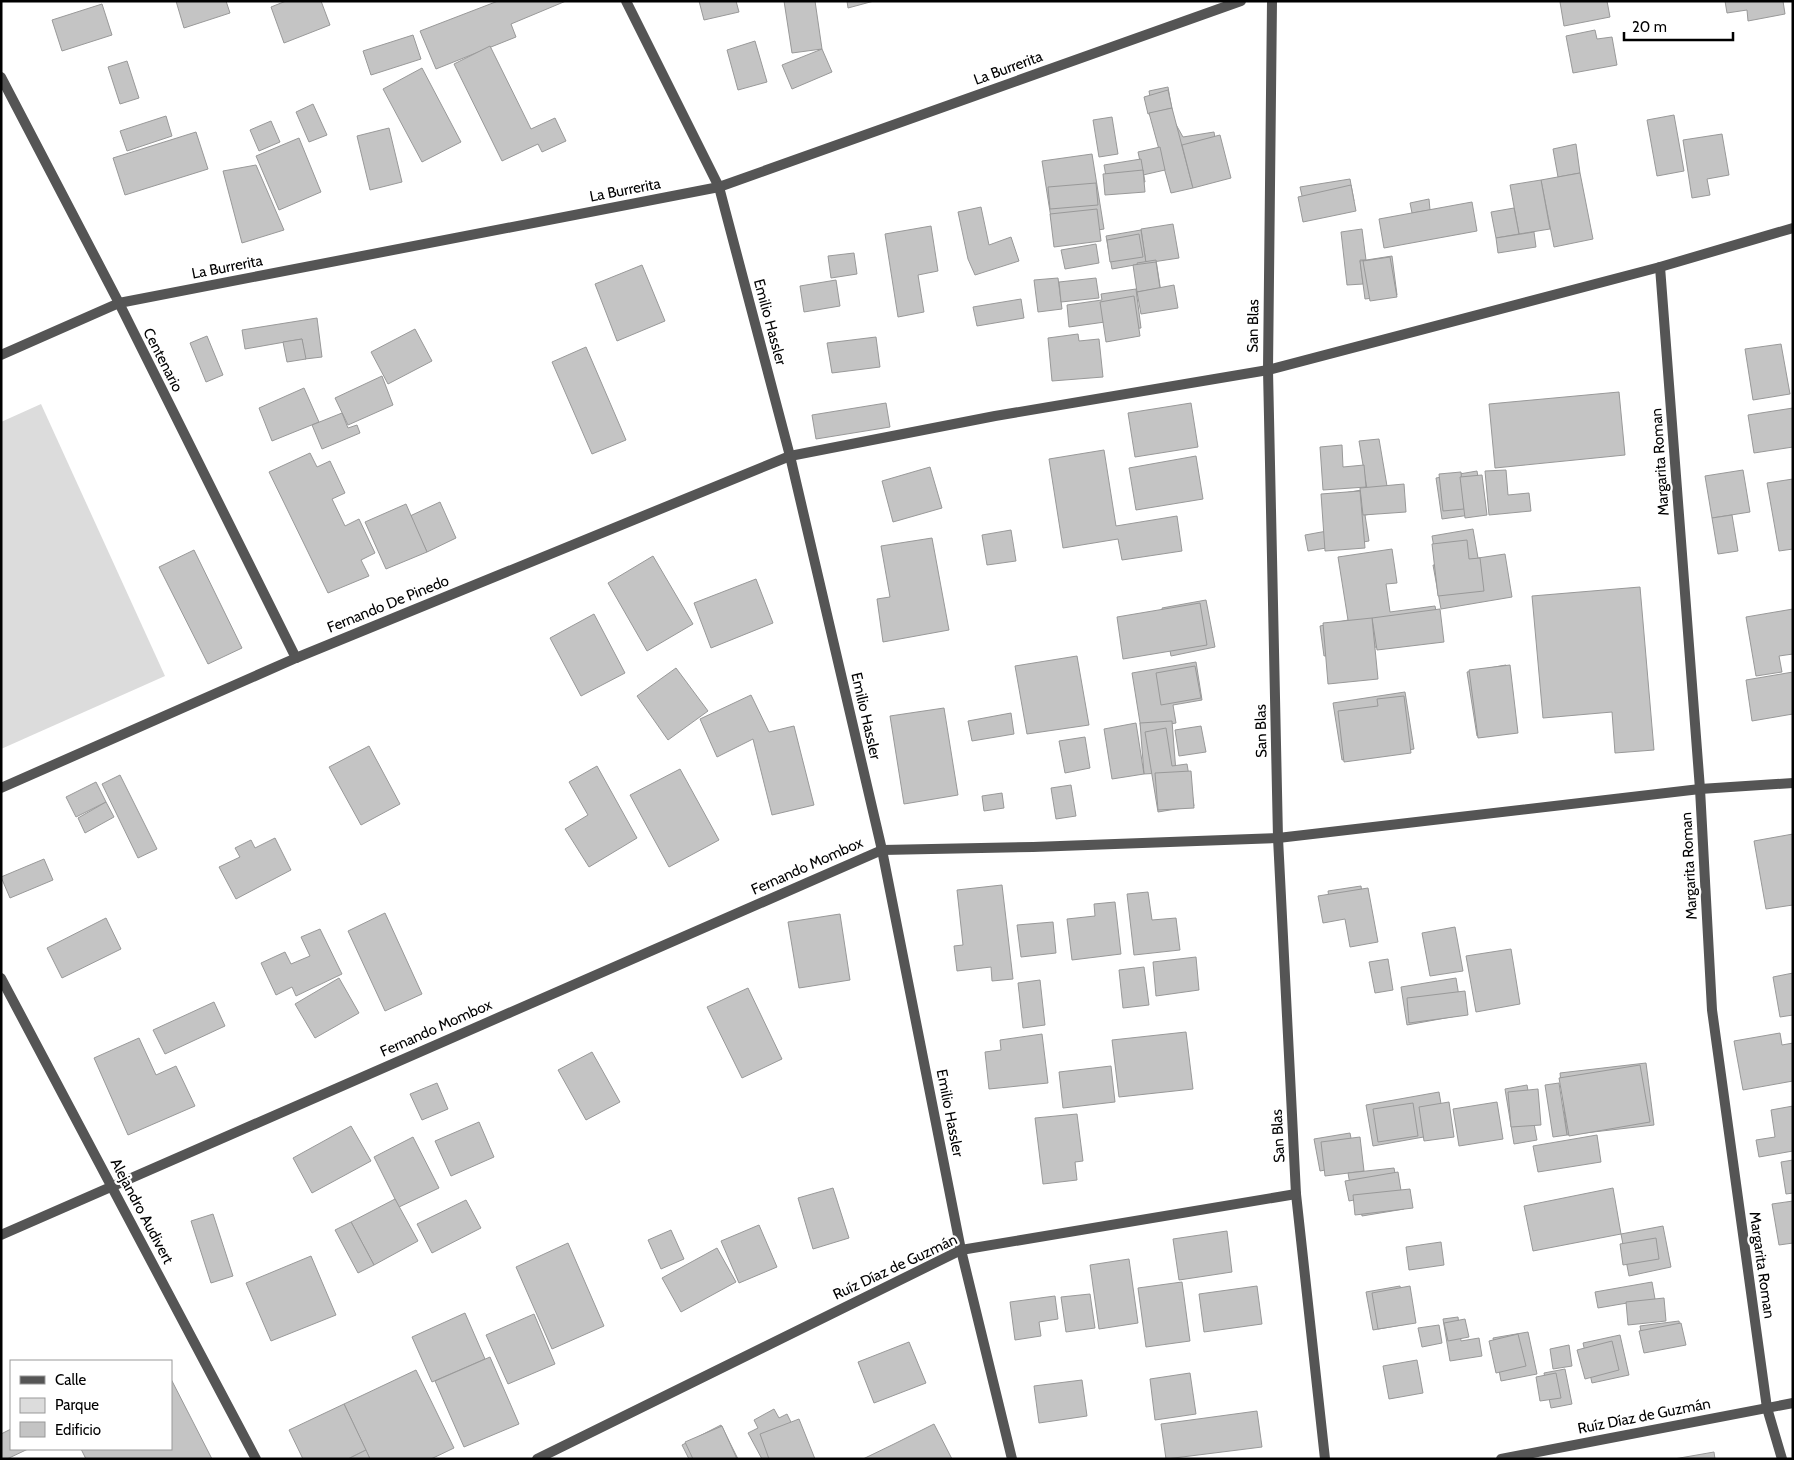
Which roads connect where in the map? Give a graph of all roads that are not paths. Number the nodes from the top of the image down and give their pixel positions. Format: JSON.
{"nodes":[{"id":1,"x":626,"y":1,"type":"edge"},
{"id":2,"x":1241,"y":1,"type":"edge"},
{"id":3,"x":1272,"y":1,"type":"edge"},
{"id":4,"x":1,"y":77,"type":"edge"},
{"id":5,"x":719,"y":187,"type":"junction"},
{"id":6,"x":1793,"y":228,"type":"edge"},
{"id":7,"x":1660,"y":267,"type":"junction"},
{"id":8,"x":118,"y":303,"type":"junction"},
{"id":9,"x":1,"y":355,"type":"edge"},
{"id":10,"x":1268,"y":370,"type":"junction"},
{"id":11,"x":790,"y":456,"type":"junction"},
{"id":12,"x":296,"y":658,"type":"junction"},
{"id":13,"x":1793,"y":783,"type":"edge"},
{"id":14,"x":1,"y":788,"type":"edge"},
{"id":15,"x":1700,"y":789,"type":"junction"},
{"id":16,"x":1278,"y":838,"type":"junction"},
{"id":17,"x":882,"y":850,"type":"junction"},
{"id":18,"x":1,"y":978,"type":"edge"},
{"id":19,"x":112,"y":1186,"type":"junction"},
{"id":20,"x":1296,"y":1194,"type":"junction"},
{"id":21,"x":1,"y":1234,"type":"edge"},
{"id":22,"x":962,"y":1250,"type":"junction"},
{"id":23,"x":1793,"y":1403,"type":"edge"},
{"id":24,"x":1767,"y":1408,"type":"junction"},
{"id":25,"x":256,"y":1459,"type":"edge"},
{"id":26,"x":537,"y":1459,"type":"edge"},
{"id":27,"x":1012,"y":1459,"type":"edge"},
{"id":28,"x":1324,"y":1459,"type":"edge"},
{"id":29,"x":1501,"y":1459,"type":"edge"},
{"id":30,"x":1782,"y":1459,"type":"edge"}],
"edges":[{"from":1,"to":5,"type":"street","name":"Emilio Hassler"},
{"from":2,"to":5,"type":"street","name":"La Burrerita"},
{"from":3,"to":10,"type":"street","name":"San Blas"},
{"from":4,"to":8,"type":"street","name":"Centenario"},
{"from":5,"to":8,"type":"street","name":"La Burrerita"},
{"from":5,"to":11,"type":"street","name":"Emilio Hassler"},
{"from":6,"to":7,"type":"street","name":"Fernando De Pinedo"},
{"from":7,"to":10,"type":"street","name":"Fernando De Pinedo"},
{"from":7,"to":15,"type":"street","name":"Margarita Roman"},
{"from":8,"to":9,"type":"street","name":"La Burrerita"},
{"from":8,"to":12,"type":"street","name":"Centenario"},
{"from":10,"to":11,"type":"street","name":"Fernando De Pinedo"},
{"from":10,"to":16,"type":"street","name":"San Blas"},
{"from":11,"to":12,"type":"street","name":"Fernando De Pinedo"},
{"from":11,"to":17,"type":"street","name":"Emilio Hassler"},
{"from":12,"to":14,"type":"street","name":"Fernando De Pinedo"},
{"from":13,"to":15,"type":"street"},
{"from":15,"to":16,"type":"street"},
{"from":15,"to":24,"type":"street","name":"Margarita Roman"},
{"from":16,"to":17,"type":"street"},
{"from":16,"to":20,"type":"street","name":"San Blas"},
{"from":17,"to":19,"type":"street","name":"Fernando Mombox"},
{"from":17,"to":22,"type":"street","name":"Emilio Hassler"},
{"from":18,"to":19,"type":"street","name":"Alejandro Audivert"},
{"from":19,"to":21,"type":"street","name":"Fernando Mombox"},
{"from":19,"to":25,"type":"street","name":"Alejandro Audivert"},
{"from":20,"to":22,"type":"street","name":"Ruíz Díaz de Guzmán"},
{"from":20,"to":28,"type":"street","name":"San Blas"},
{"from":22,"to":26,"type":"street","name":"Ruíz Díaz de Guzmán"},
{"from":22,"to":27,"type":"street","name":"Emilio Hassler"},
{"from":23,"to":24,"type":"street","name":"Ruíz Díaz de Guzmán"},
{"from":24,"to":29,"type":"street","name":"Ruíz Díaz de Guzmán"},
{"from":24,"to":30,"type":"street","name":"Margarita Roman"}]}
